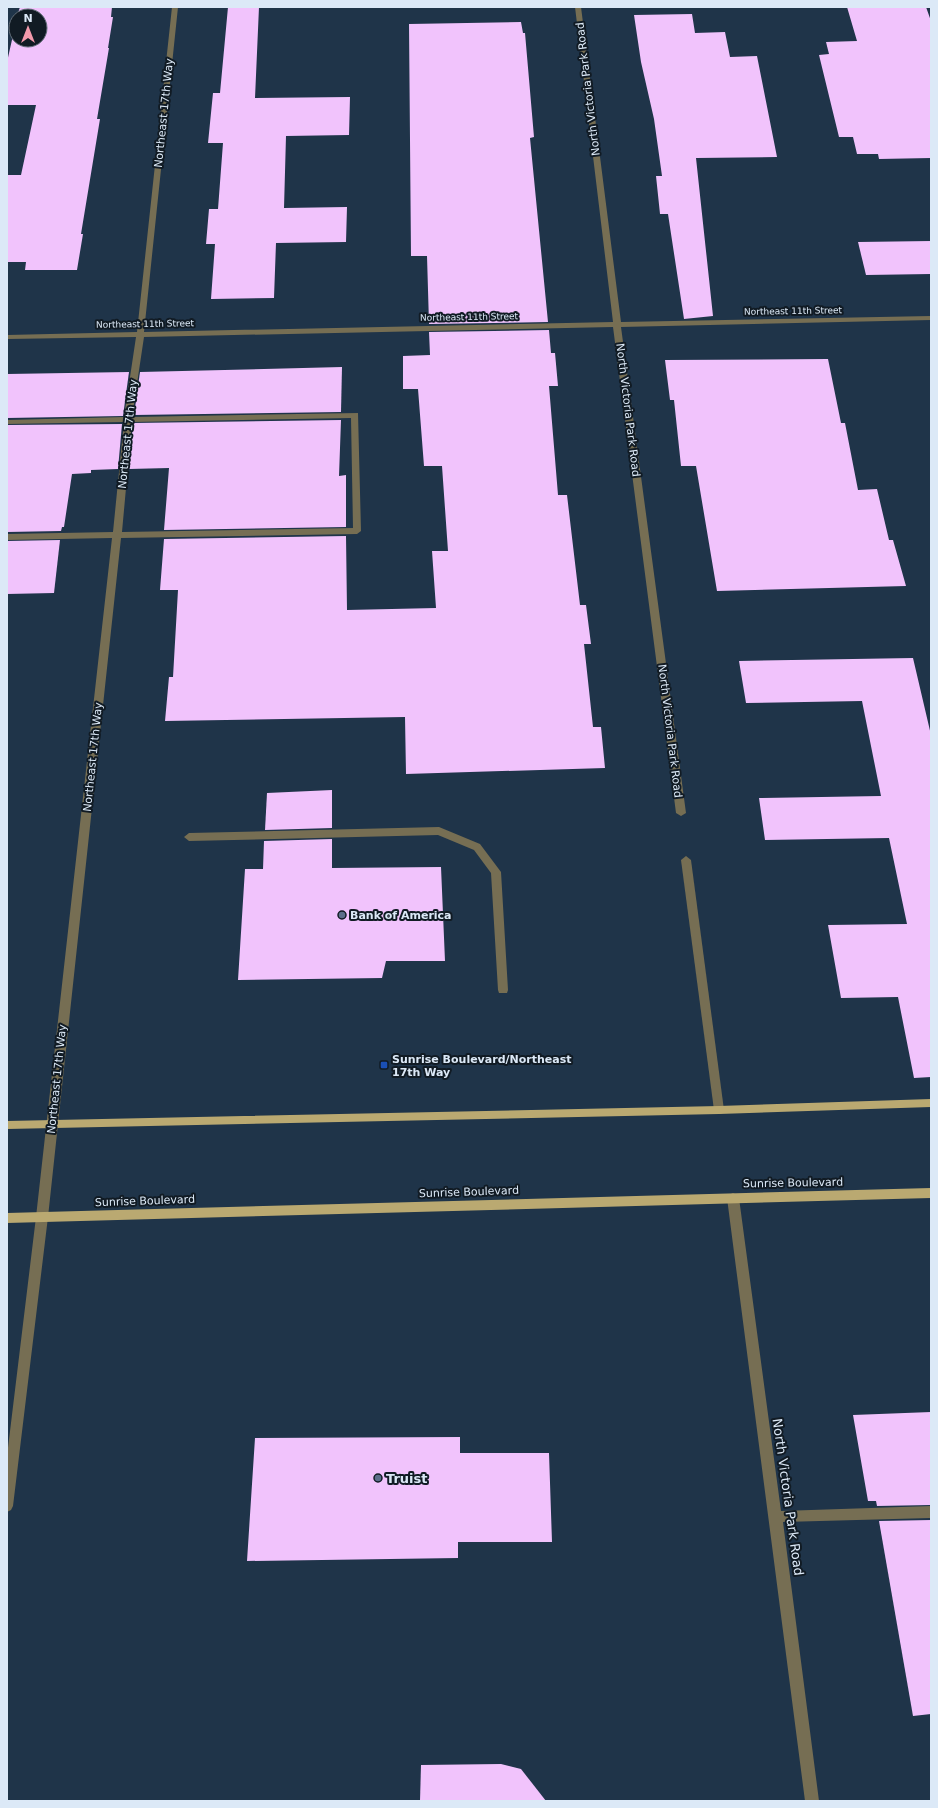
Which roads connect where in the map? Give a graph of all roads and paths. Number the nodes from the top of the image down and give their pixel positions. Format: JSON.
{"nodes":[{"id":1,"x":176,"y":7,"type":"edge"},
{"id":2,"x":578,"y":7,"type":"edge"},
{"id":3,"x":931,"y":318,"type":"edge"},
{"id":4,"x":617,"y":324,"type":"junction"},
{"id":5,"x":139,"y":334,"type":"junction"},
{"id":6,"x":7,"y":337,"type":"edge"},
{"id":7,"x":128,"y":420,"type":"junction"},
{"id":8,"x":7,"y":422,"type":"edge"},
{"id":9,"x":117,"y":535,"type":"junction"},
{"id":10,"x":7,"y":537,"type":"edge"},
{"id":11,"x":681,"y":813,"type":"dead end"},
{"id":12,"x":189,"y":837,"type":"dead end"},
{"id":13,"x":686,"y":860,"type":"dead end"},
{"id":14,"x":502,"y":990,"type":"dead end"},
{"id":15,"x":931,"y":1103,"type":"edge"},
{"id":16,"x":719,"y":1110,"type":"junction"},
{"id":17,"x":52,"y":1124,"type":"junction"},
{"id":18,"x":7,"y":1125,"type":"edge"},
{"id":19,"x":931,"y":1193,"type":"edge"},
{"id":20,"x":733,"y":1198,"type":"junction"},
{"id":21,"x":42,"y":1217,"type":"junction"},
{"id":22,"x":7,"y":1218,"type":"edge"},
{"id":23,"x":7,"y":1506,"type":"edge"},
{"id":24,"x":931,"y":1512,"type":"edge"},
{"id":25,"x":776,"y":1517,"type":"junction"},
{"id":26,"x":812,"y":1801,"type":"edge"}],
"edges":[{"from":1,"to":5,"type":"street","name":"Northeast 17th Way"},
{"from":2,"to":4,"type":"street","name":"North Victoria Park Road"},
{"from":3,"to":4,"type":"street","name":"Northeast 11th Street"},
{"from":4,"to":5,"type":"street","name":"Northeast 11th Street"},
{"from":4,"to":11,"type":"street","name":"North Victoria Park Road"},
{"from":5,"to":6,"type":"street","name":"Northeast 11th Street"},
{"from":5,"to":7,"type":"street","name":"Northeast 17th Way"},
{"from":7,"to":8,"type":"street"},
{"from":7,"to":9,"type":"street","name":"Northeast 17th Way"},
{"from":7,"to":9,"type":"street"},
{"from":9,"to":10,"type":"street"},
{"from":9,"to":17,"type":"street","name":"Northeast 17th Way"},
{"from":12,"to":14,"type":"street"},
{"from":13,"to":16,"type":"street"},
{"from":15,"to":16,"type":"main road"},
{"from":16,"to":17,"type":"main road"},
{"from":17,"to":18,"type":"main road"},
{"from":17,"to":21,"type":"street","name":"Northeast 17th Way"},
{"from":19,"to":20,"type":"main road","name":"Sunrise Boulevard"},
{"from":20,"to":21,"type":"main road","name":"Sunrise Boulevard"},
{"from":20,"to":25,"type":"street","name":"North Victoria Park Road"},
{"from":21,"to":22,"type":"main road","name":"Sunrise Boulevard"},
{"from":21,"to":23,"type":"street","name":"Northeast 17th Way"},
{"from":24,"to":25,"type":"street"},
{"from":25,"to":26,"type":"street","name":"North Victoria Park Road"}]}
